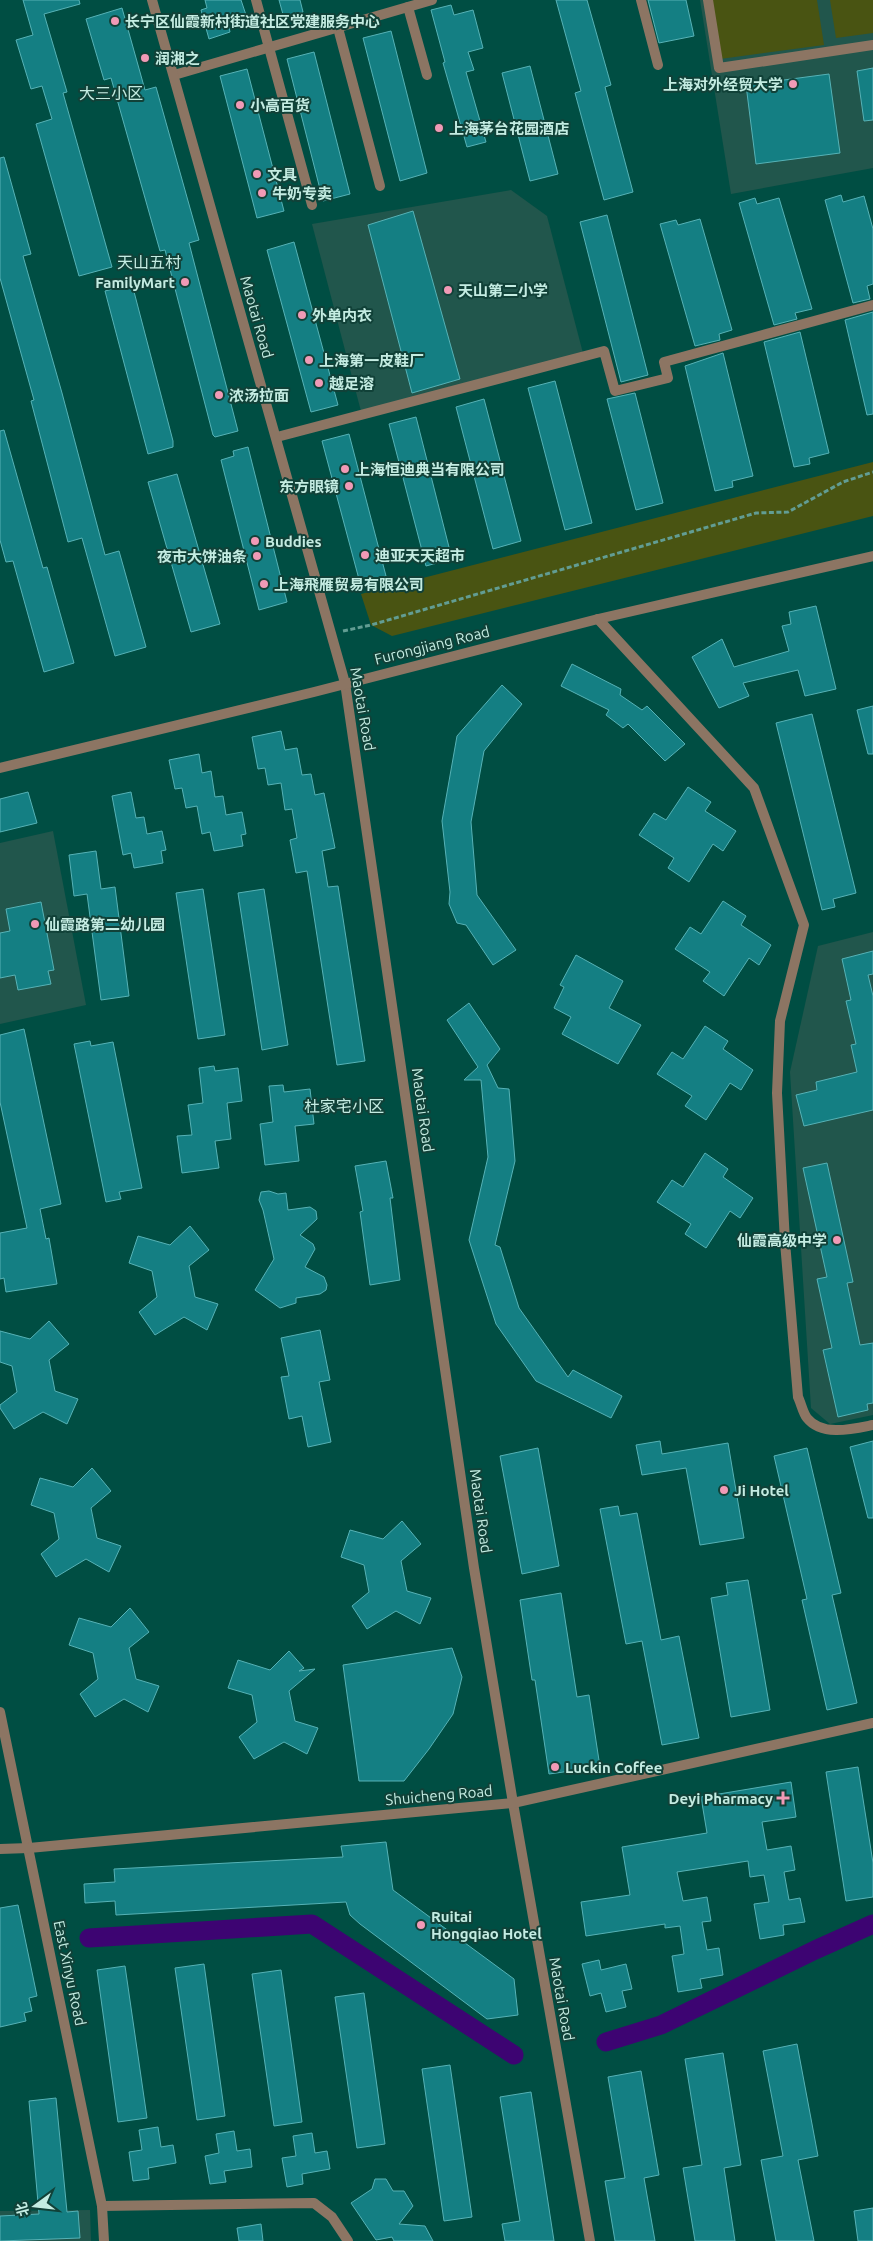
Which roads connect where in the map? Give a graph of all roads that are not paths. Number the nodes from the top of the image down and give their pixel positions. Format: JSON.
{"nodes":[{"id":1,"x":152,"y":0,"type":"edge"},
{"id":2,"x":256,"y":0,"type":"edge"},
{"id":3,"x":432,"y":0,"type":"edge"},
{"id":4,"x":641,"y":0,"type":"edge"},
{"id":5,"x":708,"y":0,"type":"edge"},
{"id":6,"x":408,"y":7,"type":"junction"},
{"id":7,"x":338,"y":28,"type":"junction"},
{"id":8,"x":873,"y":45,"type":"edge"},
{"id":9,"x":269,"y":48,"type":"junction"},
{"id":10,"x":658,"y":65,"type":"dead end"},
{"id":11,"x":174,"y":75,"type":"junction"},
{"id":12,"x":427,"y":75,"type":"dead end"},
{"id":13,"x":380,"y":186,"type":"dead end"},
{"id":14,"x":312,"y":205,"type":"dead end"},
{"id":15,"x":873,"y":305,"type":"edge"},
{"id":16,"x":277,"y":437,"type":"junction"},
{"id":17,"x":873,"y":556,"type":"edge"},
{"id":18,"x":598,"y":619,"type":"junction"},
{"id":19,"x":345,"y":683,"type":"junction"},
{"id":20,"x":0,"y":768,"type":"edge"},
{"id":21,"x":873,"y":1425,"type":"edge"},
{"id":22,"x":0,"y":1712,"type":"edge"},
{"id":23,"x":873,"y":1723,"type":"edge"},
{"id":24,"x":513,"y":1803,"type":"junction"},
{"id":25,"x":29,"y":1848,"type":"junction"},
{"id":26,"x":0,"y":1849,"type":"edge"},
{"id":27,"x":102,"y":2206,"type":"junction"},
{"id":28,"x":104,"y":2241,"type":"edge"},
{"id":29,"x":348,"y":2241,"type":"edge"},
{"id":30,"x":590,"y":2241,"type":"edge"}],
"edges":[{"from":1,"to":11,"type":"street","name":"Maotai Road"},
{"from":2,"to":9,"type":"street"},
{"from":3,"to":6,"type":"street"},
{"from":4,"to":10,"type":"street"},
{"from":5,"to":8,"type":"street"},
{"from":6,"to":7,"type":"street"},
{"from":6,"to":12,"type":"street"},
{"from":7,"to":9,"type":"street"},
{"from":7,"to":13,"type":"street"},
{"from":9,"to":11,"type":"street"},
{"from":9,"to":14,"type":"street"},
{"from":11,"to":16,"type":"street","name":"Maotai Road"},
{"from":15,"to":16,"type":"street"},
{"from":16,"to":19,"type":"street","name":"Maotai Road"},
{"from":17,"to":18,"type":"street","name":"Furongjiang Road"},
{"from":18,"to":19,"type":"street","name":"Furongjiang Road"},
{"from":18,"to":21,"type":"street"},
{"from":19,"to":20,"type":"street","name":"Furongjiang Road"},
{"from":19,"to":24,"type":"street","name":"Maotai Road"},
{"from":22,"to":25,"type":"street","name":"East Xinyu Road"},
{"from":23,"to":24,"type":"street","name":"Shuicheng Road"},
{"from":24,"to":25,"type":"street","name":"Shuicheng Road"},
{"from":24,"to":30,"type":"street","name":"Maotai Road"},
{"from":25,"to":26,"type":"street","name":"Shuicheng Road"},
{"from":25,"to":27,"type":"street","name":"East Xinyu Road"},
{"from":27,"to":28,"type":"street","name":"East Xinyu Road"},
{"from":27,"to":29,"type":"street"}]}
